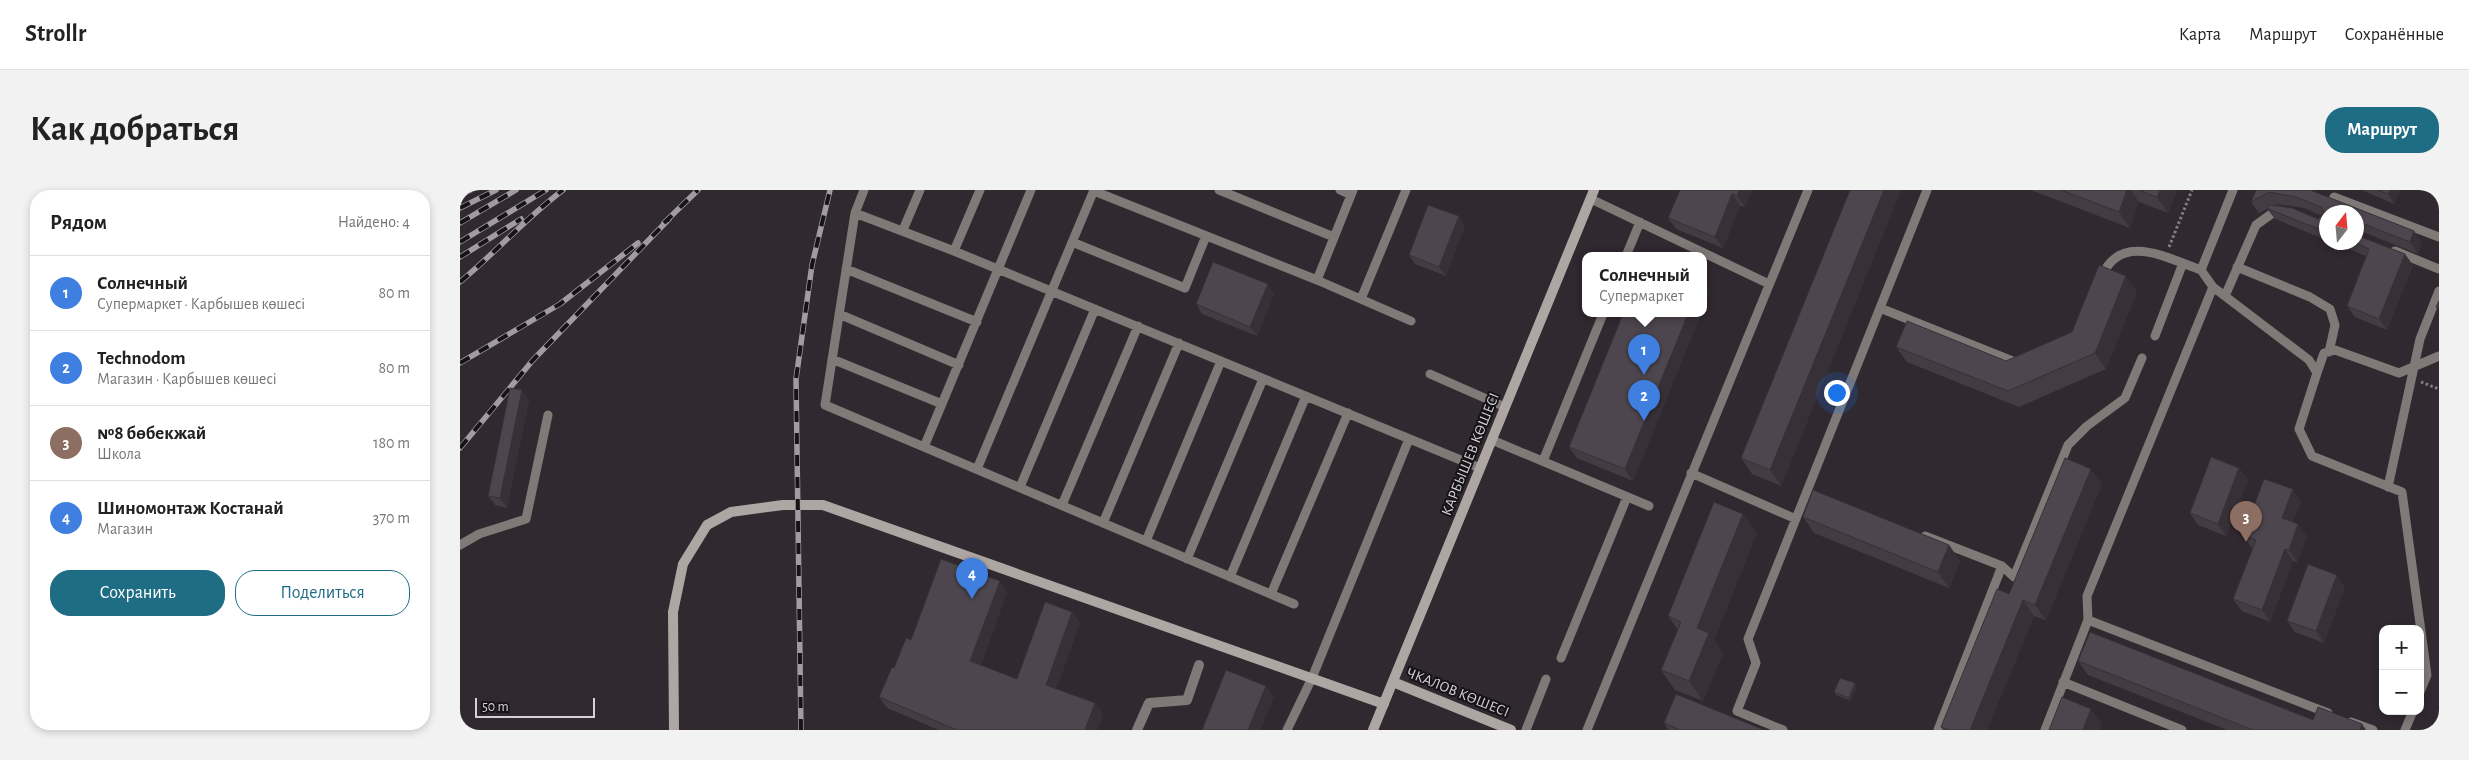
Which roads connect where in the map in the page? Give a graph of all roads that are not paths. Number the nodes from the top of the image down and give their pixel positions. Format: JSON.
{"nodes":[{"id":1,"x":864,"y":190,"type":"edge"},
{"id":2,"x":920,"y":190,"type":"edge"},
{"id":3,"x":980,"y":190,"type":"edge"},
{"id":4,"x":1032,"y":190,"type":"edge"},
{"id":5,"x":1094,"y":190,"type":"edge"},
{"id":6,"x":1219,"y":190,"type":"edge"},
{"id":7,"x":1340,"y":190,"type":"edge"},
{"id":8,"x":1406,"y":190,"type":"edge"},
{"id":9,"x":1808,"y":190,"type":"edge"},
{"id":10,"x":1927,"y":190,"type":"edge"},
{"id":11,"x":2233,"y":190,"type":"edge"},
{"id":12,"x":1352,"y":192,"type":"edge"},
{"id":13,"x":1592,"y":194,"type":"edge"},
{"id":14,"x":2334,"y":197,"type":"edge"},
{"id":15,"x":2294,"y":213,"type":"edge"},
{"id":16,"x":855,"y":214,"type":"junction"},
{"id":17,"x":1640,"y":222,"type":"junction"},
{"id":18,"x":903,"y":230,"type":"junction"},
{"id":19,"x":1206,"y":236,"type":"junction"},
{"id":20,"x":1334,"y":236,"type":"junction"},
{"id":21,"x":2439,"y":237,"type":"edge"},
{"id":22,"x":1072,"y":242,"type":"junction"},
{"id":23,"x":2384,"y":247,"type":"edge"},
{"id":24,"x":954,"y":251,"type":"junction"},
{"id":25,"x":1628,"y":252,"type":"edge"},
{"id":26,"x":1702,"y":252,"type":"edge"},
{"id":27,"x":1707,"y":254,"type":"edge"},
{"id":28,"x":2183,"y":263,"type":"junction"},
{"id":29,"x":2237,"y":267,"type":"junction"},
{"id":30,"x":846,"y":269,"type":"junction"},
{"id":31,"x":998,"y":269,"type":"junction"},
{"id":32,"x":2439,"y":269,"type":"edge"},
{"id":33,"x":2201,"y":270,"type":"junction"},
{"id":34,"x":1317,"y":280,"type":"junction"},
{"id":35,"x":1769,"y":284,"type":"junction"},
{"id":36,"x":2214,"y":287,"type":"junction"},
{"id":37,"x":2097,"y":288,"type":"edge"},
{"id":38,"x":1052,"y":291,"type":"junction"},
{"id":39,"x":2439,"y":291,"type":"edge"},
{"id":40,"x":2225,"y":296,"type":"junction"},
{"id":41,"x":1361,"y":300,"type":"junction"},
{"id":42,"x":1880,"y":308,"type":"junction"},
{"id":43,"x":1095,"y":309,"type":"junction"},
{"id":44,"x":839,"y":314,"type":"junction"},
{"id":45,"x":1602,"y":317,"type":"edge"},
{"id":46,"x":1411,"y":321,"type":"dead end"},
{"id":47,"x":976,"y":322,"type":"junction"},
{"id":48,"x":1138,"y":326,"type":"junction"},
{"id":49,"x":2155,"y":336,"type":"dead end"},
{"id":50,"x":1179,"y":344,"type":"junction"},
{"id":51,"x":2329,"y":352,"type":"junction"},
{"id":52,"x":2439,"y":356,"type":"edge"},
{"id":53,"x":2024,"y":358,"type":"edge"},
{"id":54,"x":2142,"y":358,"type":"dead end"},
{"id":55,"x":832,"y":359,"type":"junction"},
{"id":56,"x":1222,"y":361,"type":"junction"},
{"id":57,"x":958,"y":365,"type":"junction"},
{"id":58,"x":2414,"y":365,"type":"junction"},
{"id":59,"x":2318,"y":373,"type":"junction"},
{"id":60,"x":1430,"y":374,"type":"dead end"},
{"id":61,"x":1264,"y":378,"type":"junction"},
{"id":62,"x":1306,"y":396,"type":"junction"},
{"id":63,"x":942,"y":404,"type":"junction"},
{"id":64,"x":1505,"y":408,"type":"junction"},
{"id":65,"x":1348,"y":413,"type":"junction"},
{"id":66,"x":548,"y":415,"type":"dead end"},
{"id":67,"x":1409,"y":438,"type":"junction"},
{"id":68,"x":1492,"y":440,"type":"junction"},
{"id":69,"x":924,"y":447,"type":"junction"},
{"id":70,"x":1543,"y":461,"type":"junction"},
{"id":71,"x":1480,"y":468,"type":"junction"},
{"id":72,"x":977,"y":469,"type":"junction"},
{"id":73,"x":1692,"y":473,"type":"junction"},
{"id":74,"x":1020,"y":487,"type":"junction"},
{"id":75,"x":2388,"y":487,"type":"junction"},
{"id":76,"x":1808,"y":490,"type":"junction"},
{"id":77,"x":1817,"y":493,"type":"edge"},
{"id":78,"x":1627,"y":497,"type":"junction"},
{"id":79,"x":1062,"y":505,"type":"junction"},
{"id":80,"x":1649,"y":506,"type":"dead end"},
{"id":81,"x":1796,"y":519,"type":"junction"},
{"id":82,"x":1103,"y":523,"type":"junction"},
{"id":83,"x":1919,"y":533,"type":"edge"},
{"id":84,"x":1146,"y":541,"type":"junction"},
{"id":85,"x":460,"y":545,"type":"edge"},
{"id":86,"x":1187,"y":559,"type":"junction"},
{"id":87,"x":2002,"y":566,"type":"junction"},
{"id":88,"x":1230,"y":576,"type":"junction"},
{"id":89,"x":1271,"y":594,"type":"junction"},
{"id":90,"x":1294,"y":604,"type":"dead end"},
{"id":91,"x":2088,"y":620,"type":"junction"},
{"id":92,"x":1561,"y":658,"type":"dead end"},
{"id":93,"x":1199,"y":665,"type":"dead end"},
{"id":94,"x":1312,"y":678,"type":"junction"},
{"id":95,"x":1546,"y":679,"type":"dead end"},
{"id":96,"x":1393,"y":682,"type":"junction"},
{"id":97,"x":2064,"y":682,"type":"junction"},
{"id":98,"x":2424,"y":682,"type":"edge"},
{"id":99,"x":1384,"y":704,"type":"junction"},
{"id":100,"x":2411,"y":715,"type":"edge"},
{"id":101,"x":2336,"y":716,"type":"edge"},
{"id":102,"x":2345,"y":719,"type":"edge"},
{"id":103,"x":674,"y":730,"type":"edge"},
{"id":104,"x":1137,"y":730,"type":"edge"},
{"id":105,"x":1288,"y":730,"type":"edge"},
{"id":106,"x":1373,"y":730,"type":"edge"},
{"id":107,"x":1511,"y":730,"type":"edge"},
{"id":108,"x":1526,"y":730,"type":"edge"},
{"id":109,"x":1587,"y":730,"type":"edge"},
{"id":110,"x":1783,"y":730,"type":"edge"},
{"id":111,"x":1938,"y":730,"type":"edge"},
{"id":112,"x":2045,"y":730,"type":"edge"},
{"id":113,"x":2182,"y":730,"type":"edge"},
{"id":114,"x":2373,"y":730,"type":"edge"},
{"id":115,"x":2405,"y":730,"type":"edge"}],
"edges":[{"from":1,"to":16,"type":"lane"},
{"from":2,"to":18,"type":"lane"},
{"from":3,"to":24,"type":"lane"},
{"from":4,"to":31,"type":"lane"},
{"from":5,"to":19,"type":"lane"},
{"from":5,"to":22,"type":"lane"},
{"from":6,"to":20,"type":"lane"},
{"from":7,"to":12,"type":"lane"},
{"from":8,"to":41,"type":"lane"},
{"from":9,"to":35,"type":"lane"},
{"from":10,"to":42,"type":"lane"},
{"from":11,"to":33,"type":"lane"},
{"from":12,"to":20,"type":"lane"},
{"from":13,"to":17,"type":"lane"},
{"from":13,"to":64,"type":"street","name":"КАРБЫШЕВ КӨШЕСІ"},
{"from":14,"to":21,"type":"lane"},
{"from":15,"to":29,"type":"lane"},
{"from":16,"to":18,"type":"lane"},
{"from":16,"to":30,"type":"lane"},
{"from":17,"to":25,"type":"lane"},
{"from":17,"to":26,"type":"lane"},
{"from":18,"to":24,"type":"lane"},
{"from":19,"to":22,"type":"lane"},
{"from":19,"to":34,"type":"lane"},
{"from":20,"to":34,"type":"lane"},
{"from":22,"to":38,"type":"lane"},
{"from":23,"to":32,"type":"lane"},
{"from":24,"to":31,"type":"lane"},
{"from":27,"to":35,"type":"lane"},
{"from":28,"to":33,"type":"lane"},
{"from":28,"to":37,"type":"lane"},
{"from":28,"to":49,"type":"lane"},
{"from":29,"to":40,"type":"lane"},
{"from":29,"to":51,"type":"lane"},
{"from":30,"to":44,"type":"lane"},
{"from":30,"to":47,"type":"lane"},
{"from":31,"to":38,"type":"lane"},
{"from":31,"to":47,"type":"lane"},
{"from":33,"to":36,"type":"lane"},
{"from":34,"to":41,"type":"lane"},
{"from":35,"to":73,"type":"lane"},
{"from":36,"to":40,"type":"lane"},
{"from":36,"to":91,"type":"lane"},
{"from":38,"to":43,"type":"lane"},
{"from":38,"to":72,"type":"lane"},
{"from":39,"to":58,"type":"lane"},
{"from":40,"to":59,"type":"lane"},
{"from":41,"to":46,"type":"lane"},
{"from":42,"to":53,"type":"lane"},
{"from":42,"to":76,"type":"lane"},
{"from":43,"to":48,"type":"lane"},
{"from":43,"to":74,"type":"lane"},
{"from":44,"to":55,"type":"lane"},
{"from":44,"to":57,"type":"lane"},
{"from":45,"to":70,"type":"lane"},
{"from":47,"to":57,"type":"lane"},
{"from":48,"to":50,"type":"lane"},
{"from":48,"to":79,"type":"lane"},
{"from":50,"to":56,"type":"lane"},
{"from":50,"to":82,"type":"lane"},
{"from":51,"to":58,"type":"lane"},
{"from":51,"to":59,"type":"lane"},
{"from":52,"to":58,"type":"lane"},
{"from":54,"to":87,"type":"lane"},
{"from":55,"to":63,"type":"lane"},
{"from":55,"to":69,"type":"lane"},
{"from":56,"to":61,"type":"lane"},
{"from":56,"to":84,"type":"lane"},
{"from":57,"to":63,"type":"lane"},
{"from":58,"to":75,"type":"lane"},
{"from":59,"to":75,"type":"lane"},
{"from":60,"to":64,"type":"lane"},
{"from":61,"to":62,"type":"lane"},
{"from":61,"to":86,"type":"lane"},
{"from":62,"to":65,"type":"lane"},
{"from":62,"to":88,"type":"lane"},
{"from":63,"to":69,"type":"lane"},
{"from":64,"to":68,"type":"street","name":"КАРБЫШЕВ КӨШЕСІ"},
{"from":65,"to":67,"type":"lane"},
{"from":65,"to":89,"type":"lane"},
{"from":66,"to":85,"type":"lane"},
{"from":67,"to":71,"type":"lane"},
{"from":67,"to":94,"type":"lane"},
{"from":68,"to":70,"type":"lane"},
{"from":68,"to":71,"type":"street","name":"КАРБЫШЕВ КӨШЕСІ"},
{"from":69,"to":72,"type":"lane"},
{"from":70,"to":78,"type":"lane"},
{"from":71,"to":96,"type":"street","name":"КАРБЫШЕВ КӨШЕСІ"},
{"from":72,"to":74,"type":"lane"},
{"from":73,"to":81,"type":"lane"},
{"from":73,"to":109,"type":"lane"},
{"from":74,"to":79,"type":"lane"},
{"from":75,"to":98,"type":"lane"},
{"from":76,"to":77,"type":"lane"},
{"from":76,"to":81,"type":"lane"},
{"from":78,"to":80,"type":"lane"},
{"from":78,"to":92,"type":"lane"},
{"from":79,"to":82,"type":"lane"},
{"from":81,"to":110,"type":"lane"},
{"from":82,"to":84,"type":"lane"},
{"from":83,"to":87,"type":"lane"},
{"from":84,"to":86,"type":"lane"},
{"from":86,"to":88,"type":"lane"},
{"from":87,"to":111,"type":"lane"},
{"from":88,"to":89,"type":"lane"},
{"from":89,"to":90,"type":"lane"},
{"from":91,"to":97,"type":"lane"},
{"from":91,"to":101,"type":"lane"},
{"from":93,"to":104,"type":"street"},
{"from":94,"to":99,"type":"street"},
{"from":94,"to":103,"type":"street"},
{"from":94,"to":105,"type":"lane"},
{"from":95,"to":108,"type":"lane"},
{"from":96,"to":99,"type":"street","name":"КАРБЫШЕВ КӨШЕСІ"},
{"from":96,"to":107,"type":"street","name":"ЧКАЛОВ КӨШЕСІ"},
{"from":97,"to":112,"type":"lane"},
{"from":97,"to":113,"type":"lane"},
{"from":99,"to":106,"type":"street","name":"КАРБЫШЕВ КӨШЕСІ"},
{"from":100,"to":115,"type":"lane"},
{"from":102,"to":114,"type":"lane"}]}
